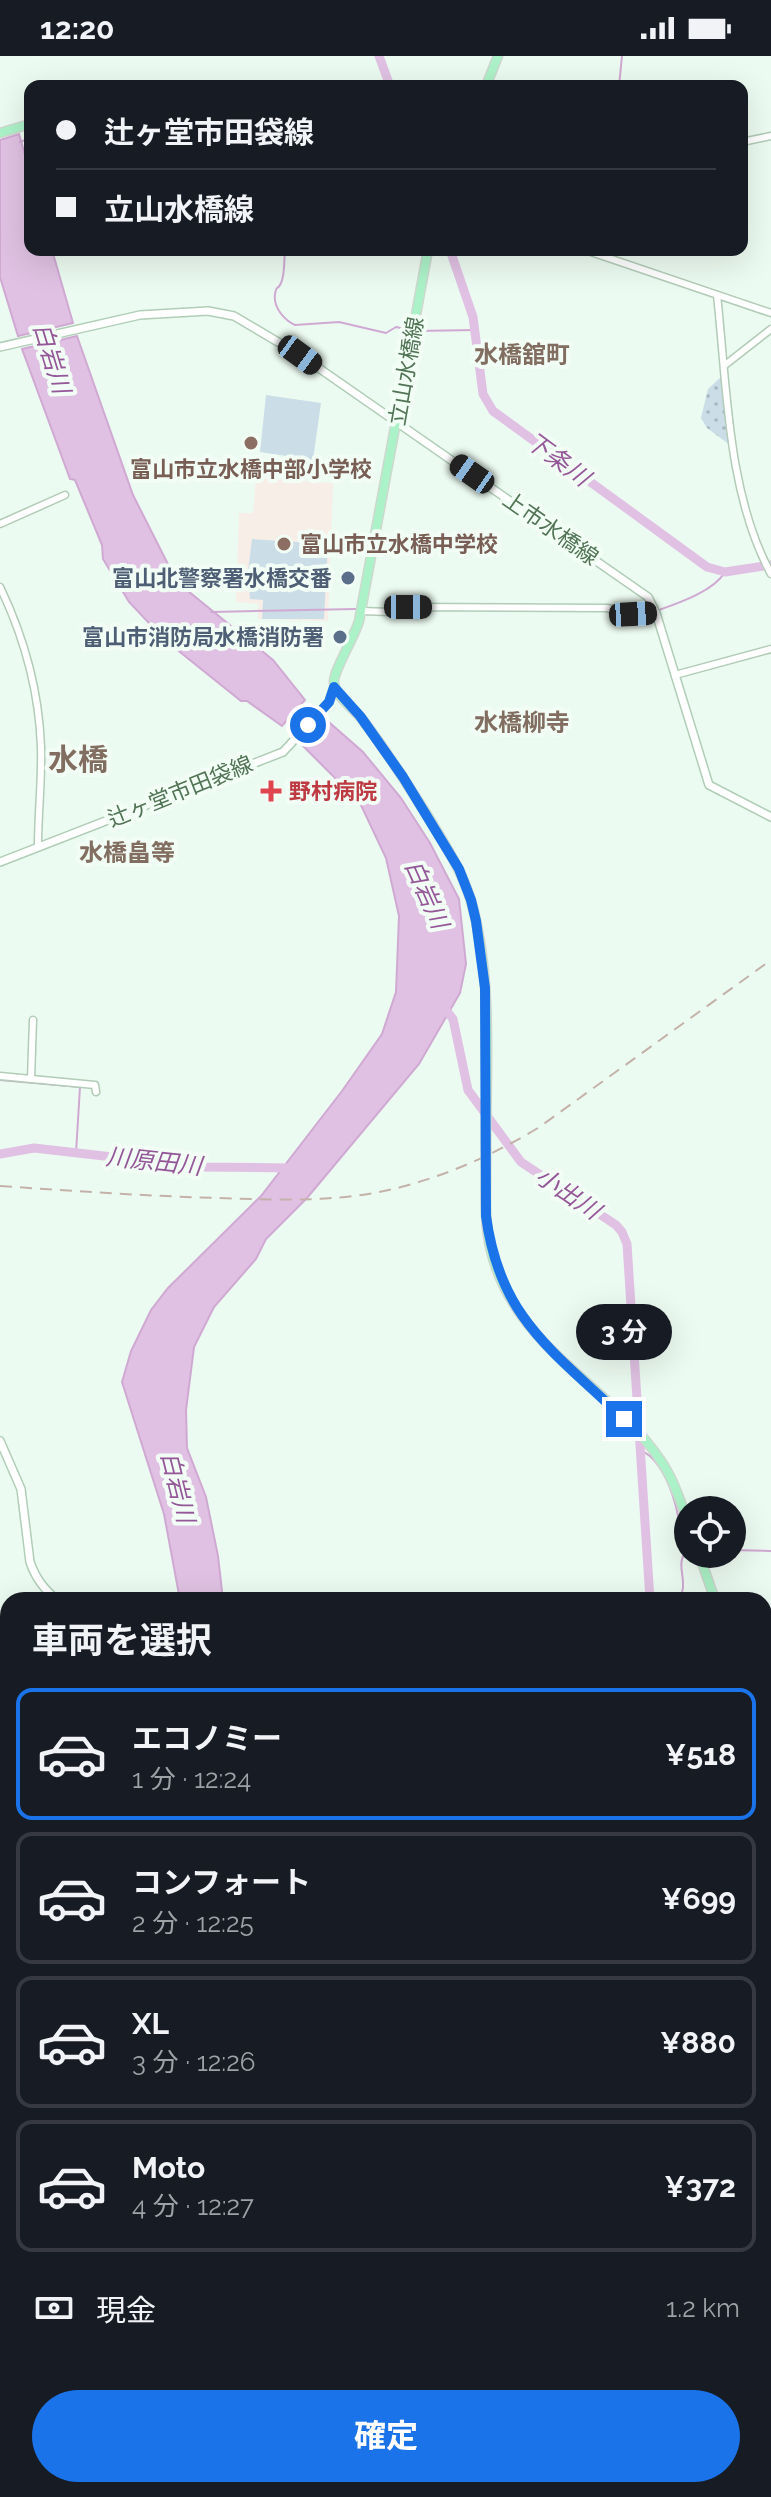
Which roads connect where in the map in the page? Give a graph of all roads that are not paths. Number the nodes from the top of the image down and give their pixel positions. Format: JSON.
{"nodes":[{"id":1,"x":498,"y":56,"type":"edge"},
{"id":2,"x":488,"y":80,"type":"edge"},
{"id":3,"x":24,"y":126,"type":"edge"},
{"id":4,"x":0,"y":133,"type":"edge"},
{"id":5,"x":771,"y":136,"type":"edge"},
{"id":6,"x":748,"y":141,"type":"edge"},
{"id":7,"x":427,"y":256,"type":"edge"},
{"id":8,"x":603,"y":256,"type":"edge"},
{"id":9,"x":717,"y":295,"type":"junction"},
{"id":10,"x":771,"y":313,"type":"edge"},
{"id":11,"x":771,"y":329,"type":"edge"},
{"id":12,"x":0,"y":347,"type":"edge"},
{"id":13,"x":725,"y":365,"type":"junction"},
{"id":14,"x":396,"y":422,"type":"junction"},
{"id":15,"x":65,"y":495,"type":"dead end"},
{"id":16,"x":0,"y":524,"type":"edge"},
{"id":17,"x":771,"y":574,"type":"edge"},
{"id":18,"x":0,"y":587,"type":"edge"},
{"id":19,"x":361,"y":611,"type":"junction"},
{"id":20,"x":656,"y":613,"type":"junction"},
{"id":21,"x":771,"y":649,"type":"edge"},
{"id":22,"x":675,"y":675,"type":"junction"},
{"id":23,"x":334,"y":687,"type":"junction"},
{"id":24,"x":771,"y":817,"type":"edge"},
{"id":25,"x":38,"y":846,"type":"junction"},
{"id":26,"x":0,"y":862,"type":"edge"},
{"id":27,"x":33,"y":1020,"type":"dead end"},
{"id":28,"x":0,"y":1076,"type":"edge"},
{"id":29,"x":31,"y":1079,"type":"junction"},
{"id":30,"x":96,"y":1092,"type":"dead end"},
{"id":31,"x":0,"y":1441,"type":"edge"},
{"id":32,"x":678,"y":1496,"type":"edge"},
{"id":33,"x":704,"y":1568,"type":"edge"},
{"id":34,"x":48,"y":1592,"type":"edge"},
{"id":35,"x":712,"y":1592,"type":"edge"}],
"edges":[{"from":1,"to":2,"type":"main road"},
{"from":3,"to":4,"type":"main road"},
{"from":5,"to":6,"type":"street"},
{"from":7,"to":14,"type":"main road","name":"立山水橋線"},
{"from":8,"to":9,"type":"street"},
{"from":9,"to":10,"type":"street"},
{"from":9,"to":13,"type":"street"},
{"from":11,"to":13,"type":"street"},
{"from":12,"to":14,"type":"main road","name":"上市水橋線"},
{"from":13,"to":17,"type":"street"},
{"from":14,"to":19,"type":"main road","name":"立山水橋線"},
{"from":14,"to":20,"type":"main road","name":"上市水橋線"},
{"from":15,"to":16,"type":"street"},
{"from":18,"to":25,"type":"street"},
{"from":19,"to":20,"type":"street"},
{"from":19,"to":23,"type":"main road","name":"立山水橋線"},
{"from":20,"to":22,"type":"main road","name":"上市水橋線"},
{"from":21,"to":22,"type":"street"},
{"from":22,"to":24,"type":"main road","name":"上市水橋線"},
{"from":23,"to":25,"type":"main road","name":"辻ヶ堂市田袋線"},
{"from":23,"to":32,"type":"main road","bridge":true},
{"from":25,"to":26,"type":"main road","name":"辻ヶ堂市田袋線"},
{"from":27,"to":29,"type":"street"},
{"from":28,"to":29,"type":"street"},
{"from":29,"to":30,"type":"street"},
{"from":31,"to":34,"type":"main road"},
{"from":33,"to":35,"type":"main road"}]}
